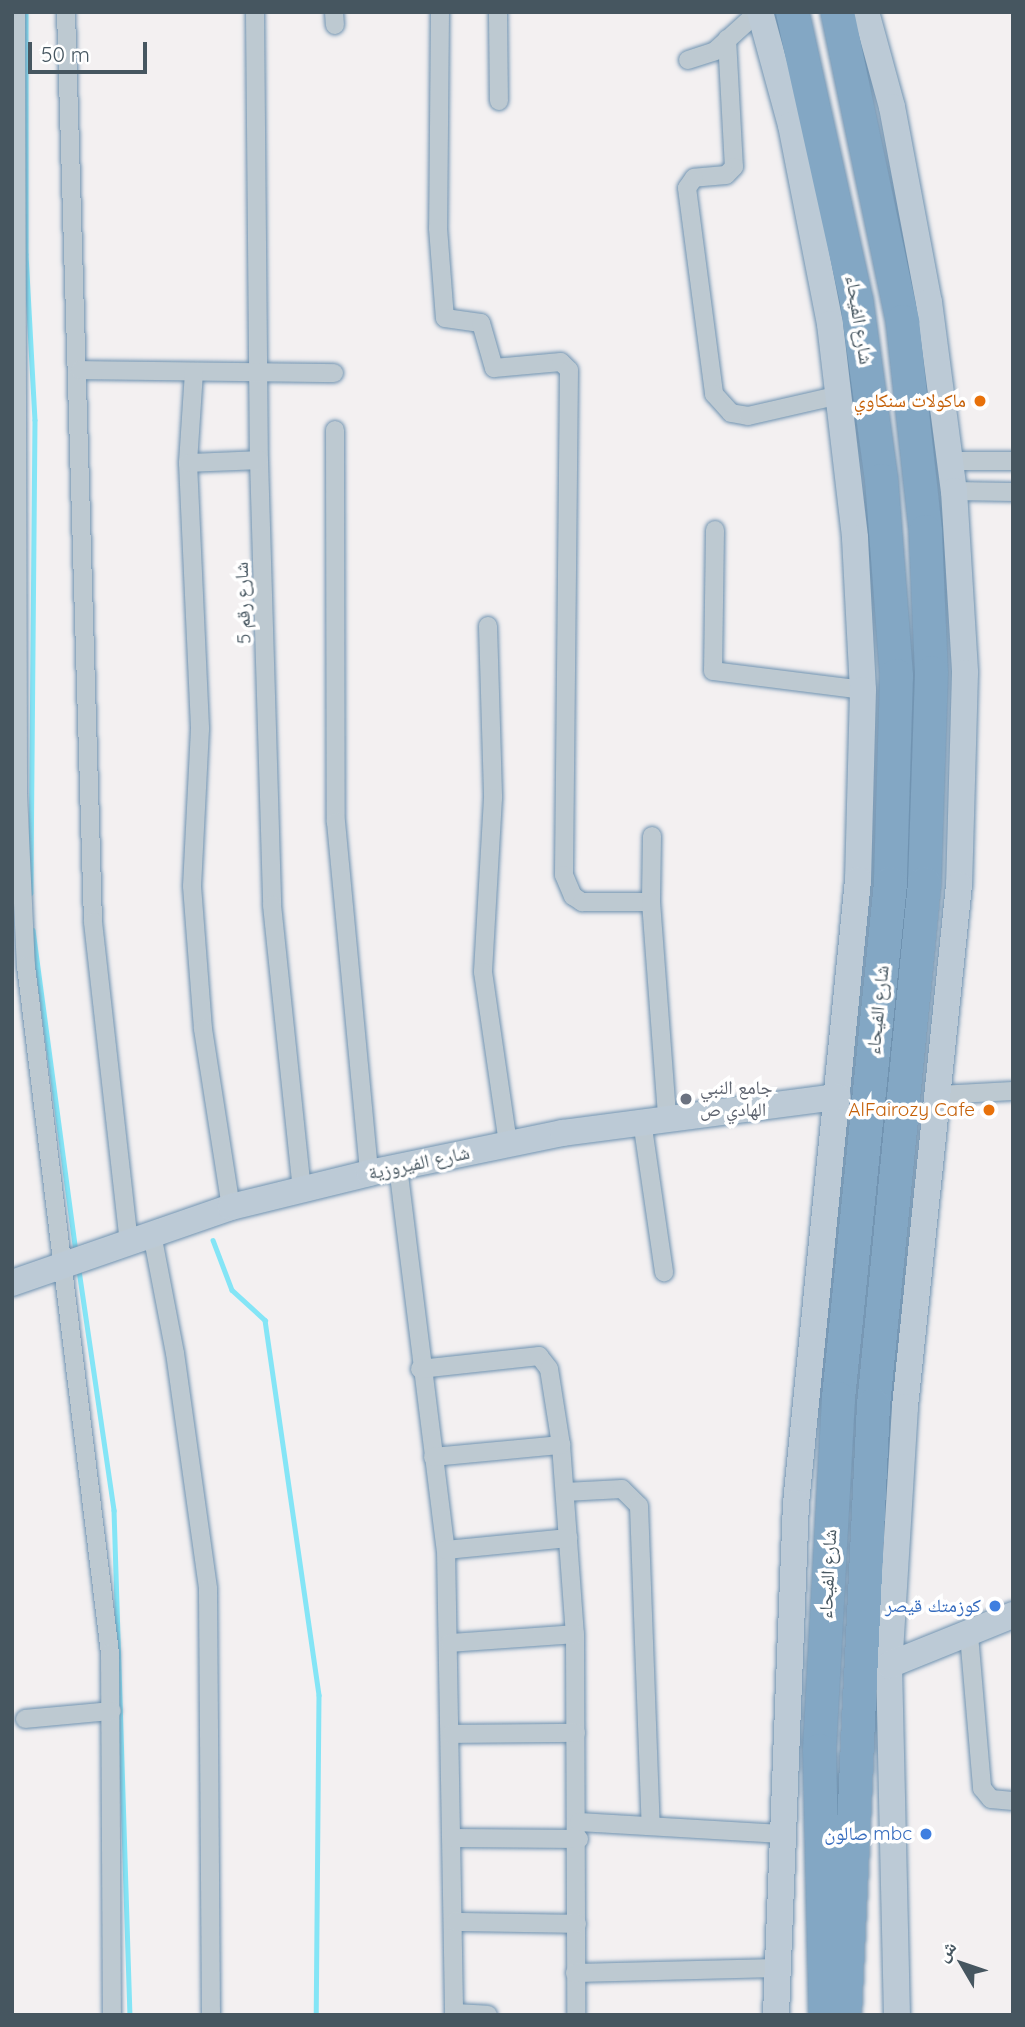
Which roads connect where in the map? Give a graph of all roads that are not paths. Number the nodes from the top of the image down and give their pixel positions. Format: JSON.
{"nodes":[{"id":1,"x":16,"y":12,"type":"edge"},
{"id":2,"x":66,"y":12,"type":"edge"},
{"id":3,"x":255,"y":12,"type":"edge"},
{"id":4,"x":440,"y":12,"type":"edge"},
{"id":5,"x":498,"y":12,"type":"edge"},
{"id":6,"x":759,"y":12,"type":"edge"},
{"id":7,"x":792,"y":12,"type":"edge"},
{"id":8,"x":837,"y":12,"type":"edge"},
{"id":9,"x":866,"y":12,"type":"edge"},
{"id":10,"x":727,"y":39,"type":"junction"},
{"id":11,"x":688,"y":60,"type":"dead end"},
{"id":12,"x":499,"y":101,"type":"dead end"},
{"id":13,"x":877,"y":110,"type":"junction"},
{"id":14,"x":806,"y":124,"type":"junction"},
{"id":15,"x":80,"y":370,"type":"junction"},
{"id":16,"x":194,"y":372,"type":"junction"},
{"id":17,"x":259,"y":372,"type":"junction"},
{"id":18,"x":334,"y":373,"type":"dead end"},
{"id":19,"x":840,"y":395,"type":"junction"},
{"id":20,"x":335,"y":430,"type":"dead end"},
{"id":21,"x":259,"y":460,"type":"junction"},
{"id":22,"x":948,"y":461,"type":"junction"},
{"id":23,"x":1013,"y":461,"type":"edge"},
{"id":24,"x":188,"y":463,"type":"junction"},
{"id":25,"x":954,"y":491,"type":"junction"},
{"id":26,"x":1013,"y":492,"type":"edge"},
{"id":27,"x":715,"y":530,"type":"dead end"},
{"id":28,"x":488,"y":626,"type":"dead end"},
{"id":29,"x":863,"y":690,"type":"junction"},
{"id":30,"x":15,"y":730,"type":"edge"},
{"id":31,"x":15,"y":793,"type":"edge"},
{"id":32,"x":652,"y":836,"type":"dead end"},
{"id":33,"x":858,"y":880,"type":"junction"},
{"id":34,"x":924,"y":883,"type":"junction"},
{"id":35,"x":890,"y":884,"type":"junction"},
{"id":36,"x":959,"y":885,"type":"junction"},
{"id":37,"x":651,"y":902,"type":"junction"},
{"id":38,"x":19,"y":966,"type":"edge"},
{"id":39,"x":1013,"y":1091,"type":"edge"},
{"id":40,"x":939,"y":1096,"type":"junction"},
{"id":41,"x":838,"y":1097,"type":"junction"},
{"id":42,"x":654,"y":1119,"type":"junction"},
{"id":43,"x":866,"y":1120,"type":"junction"},
{"id":44,"x":902,"y":1124,"type":"junction"},
{"id":45,"x":508,"y":1144,"type":"junction"},
{"id":46,"x":398,"y":1167,"type":"junction"},
{"id":47,"x":369,"y":1173,"type":"junction"},
{"id":48,"x":302,"y":1190,"type":"junction"},
{"id":49,"x":231,"y":1207,"type":"junction"},
{"id":50,"x":140,"y":1238,"type":"junction"},
{"id":51,"x":71,"y":1264,"type":"junction"},
{"id":52,"x":664,"y":1272,"type":"dead end"},
{"id":53,"x":12,"y":1283,"type":"edge"},
{"id":54,"x":420,"y":1369,"type":"junction"},
{"id":55,"x":804,"y":1395,"type":"junction"},
{"id":56,"x":838,"y":1398,"type":"junction"},
{"id":57,"x":889,"y":1406,"type":"junction"},
{"id":58,"x":561,"y":1445,"type":"junction"},
{"id":59,"x":433,"y":1457,"type":"junction"},
{"id":60,"x":565,"y":1492,"type":"junction"},
{"id":61,"x":568,"y":1538,"type":"junction"},
{"id":62,"x":446,"y":1550,"type":"junction"},
{"id":63,"x":1013,"y":1615,"type":"edge"},
{"id":64,"x":576,"y":1634,"type":"junction"},
{"id":65,"x":969,"y":1634,"type":"junction"},
{"id":66,"x":450,"y":1643,"type":"junction"},
{"id":67,"x":888,"y":1665,"type":"junction"},
{"id":68,"x":112,"y":1711,"type":"junction"},
{"id":69,"x":25,"y":1719,"type":"dead end"},
{"id":70,"x":576,"y":1733,"type":"junction"},
{"id":71,"x":451,"y":1734,"type":"junction"},
{"id":72,"x":873,"y":1750,"type":"junction"},
{"id":73,"x":1013,"y":1801,"type":"edge"},
{"id":74,"x":652,"y":1826,"type":"junction"},
{"id":75,"x":579,"y":1830,"type":"junction"},
{"id":76,"x":782,"y":1834,"type":"junction"},
{"id":77,"x":453,"y":1838,"type":"junction"},
{"id":78,"x":455,"y":1922,"type":"junction"},
{"id":79,"x":577,"y":1924,"type":"junction"},
{"id":80,"x":778,"y":1968,"type":"junction"},
{"id":81,"x":575,"y":1973,"type":"junction"},
{"id":82,"x":454,"y":2014,"type":"edge"},
{"id":83,"x":112,"y":2015,"type":"edge"},
{"id":84,"x":211,"y":2015,"type":"edge"},
{"id":85,"x":488,"y":2015,"type":"edge"},
{"id":86,"x":576,"y":2015,"type":"edge"},
{"id":87,"x":776,"y":2015,"type":"edge"},
{"id":88,"x":825,"y":2015,"type":"edge"},
{"id":89,"x":844,"y":2015,"type":"edge"},
{"id":90,"x":897,"y":2015,"type":"edge"}],
"edges":[{"from":1,"to":30,"type":"street"},
{"from":2,"to":15,"type":"street"},
{"from":3,"to":17,"type":"street","name":"شارع رقم 5"},
{"from":4,"to":37,"type":"street"},
{"from":5,"to":12,"type":"street"},
{"from":6,"to":10,"type":"street"},
{"from":6,"to":14,"type":"street"},
{"from":7,"to":14,"type":"highway","name":"شارع الفيحاء"},
{"from":8,"to":13,"type":"highway","name":"شارع الفيحاء"},
{"from":9,"to":13,"type":"street"},
{"from":10,"to":11,"type":"street"},
{"from":10,"to":19,"type":"street"},
{"from":13,"to":22,"type":"street"},
{"from":13,"to":34,"type":"highway","name":"شارع الفيحاء"},
{"from":14,"to":19,"type":"street"},
{"from":14,"to":35,"type":"highway","name":"شارع الفيحاء"},
{"from":15,"to":16,"type":"street"},
{"from":15,"to":50,"type":"street"},
{"from":16,"to":17,"type":"street"},
{"from":16,"to":24,"type":"street"},
{"from":17,"to":18,"type":"street"},
{"from":17,"to":21,"type":"street","name":"شارع رقم 5"},
{"from":19,"to":29,"type":"street"},
{"from":20,"to":47,"type":"street"},
{"from":21,"to":24,"type":"street"},
{"from":21,"to":48,"type":"street","name":"شارع رقم 5"},
{"from":22,"to":23,"type":"street"},
{"from":22,"to":25,"type":"street"},
{"from":24,"to":49,"type":"street"},
{"from":25,"to":26,"type":"street"},
{"from":25,"to":36,"type":"street"},
{"from":27,"to":29,"type":"street"},
{"from":28,"to":45,"type":"street"},
{"from":29,"to":33,"type":"street"},
{"from":30,"to":31,"type":"street"},
{"from":31,"to":38,"type":"street"},
{"from":32,"to":37,"type":"street"},
{"from":33,"to":35,"type":"street"},
{"from":33,"to":41,"type":"street"},
{"from":34,"to":36,"type":"street"},
{"from":34,"to":44,"type":"highway","name":"شارع الفيحاء"},
{"from":35,"to":43,"type":"highway","name":"شارع الفيحاء"},
{"from":36,"to":40,"type":"street"},
{"from":37,"to":42,"type":"street"},
{"from":38,"to":51,"type":"street"},
{"from":39,"to":40,"type":"street"},
{"from":40,"to":57,"type":"street"},
{"from":41,"to":42,"type":"street","name":"شارع الفيروزية"},
{"from":41,"to":55,"type":"street"},
{"from":42,"to":45,"type":"street","name":"شارع الفيروزية"},
{"from":42,"to":52,"type":"street"},
{"from":43,"to":44,"type":"highway"},
{"from":43,"to":56,"type":"highway","name":"شارع الفيحاء"},
{"from":44,"to":57,"type":"highway","name":"شارع الفيحاء"},
{"from":45,"to":46,"type":"street","name":"شارع الفيروزية"},
{"from":46,"to":47,"type":"street","name":"شارع الفيروزية"},
{"from":46,"to":54,"type":"street"},
{"from":47,"to":48,"type":"street","name":"شارع الفيروزية"},
{"from":48,"to":49,"type":"street","name":"شارع الفيروزية"},
{"from":49,"to":50,"type":"street","name":"شارع الفيروزية"},
{"from":50,"to":51,"type":"street","name":"شارع الفيروزية"},
{"from":50,"to":84,"type":"street"},
{"from":51,"to":53,"type":"street","name":"شارع الفيروزية"},
{"from":51,"to":68,"type":"street"},
{"from":54,"to":58,"type":"street"},
{"from":54,"to":59,"type":"street"},
{"from":55,"to":56,"type":"street"},
{"from":55,"to":76,"type":"street"},
{"from":56,"to":88,"type":"highway","name":"شارع الفيحاء"},
{"from":57,"to":67,"type":"street"},
{"from":57,"to":72,"type":"highway","name":"شارع الفيحاء"},
{"from":58,"to":59,"type":"street"},
{"from":58,"to":60,"type":"street"},
{"from":59,"to":62,"type":"street"},
{"from":60,"to":61,"type":"street"},
{"from":60,"to":74,"type":"street"},
{"from":61,"to":62,"type":"street"},
{"from":61,"to":64,"type":"street"},
{"from":62,"to":66,"type":"street"},
{"from":63,"to":65,"type":"street"},
{"from":64,"to":66,"type":"street"},
{"from":64,"to":70,"type":"street"},
{"from":65,"to":67,"type":"street"},
{"from":65,"to":73,"type":"street"},
{"from":66,"to":71,"type":"street"},
{"from":67,"to":72,"type":"street"},
{"from":68,"to":69,"type":"street"},
{"from":68,"to":83,"type":"street"},
{"from":70,"to":71,"type":"street"},
{"from":70,"to":75,"type":"street"},
{"from":71,"to":77,"type":"street"},
{"from":72,"to":89,"type":"highway","name":"شارع الفيحاء"},
{"from":72,"to":90,"type":"street"},
{"from":74,"to":75,"type":"street"},
{"from":74,"to":76,"type":"street"},
{"from":75,"to":77,"type":"street"},
{"from":75,"to":79,"type":"street"},
{"from":76,"to":80,"type":"street"},
{"from":77,"to":78,"type":"street"},
{"from":78,"to":79,"type":"street"},
{"from":78,"to":82,"type":"street"},
{"from":79,"to":81,"type":"street"},
{"from":80,"to":81,"type":"street"},
{"from":80,"to":87,"type":"street"},
{"from":81,"to":86,"type":"street"},
{"from":82,"to":85,"type":"street"}]}
